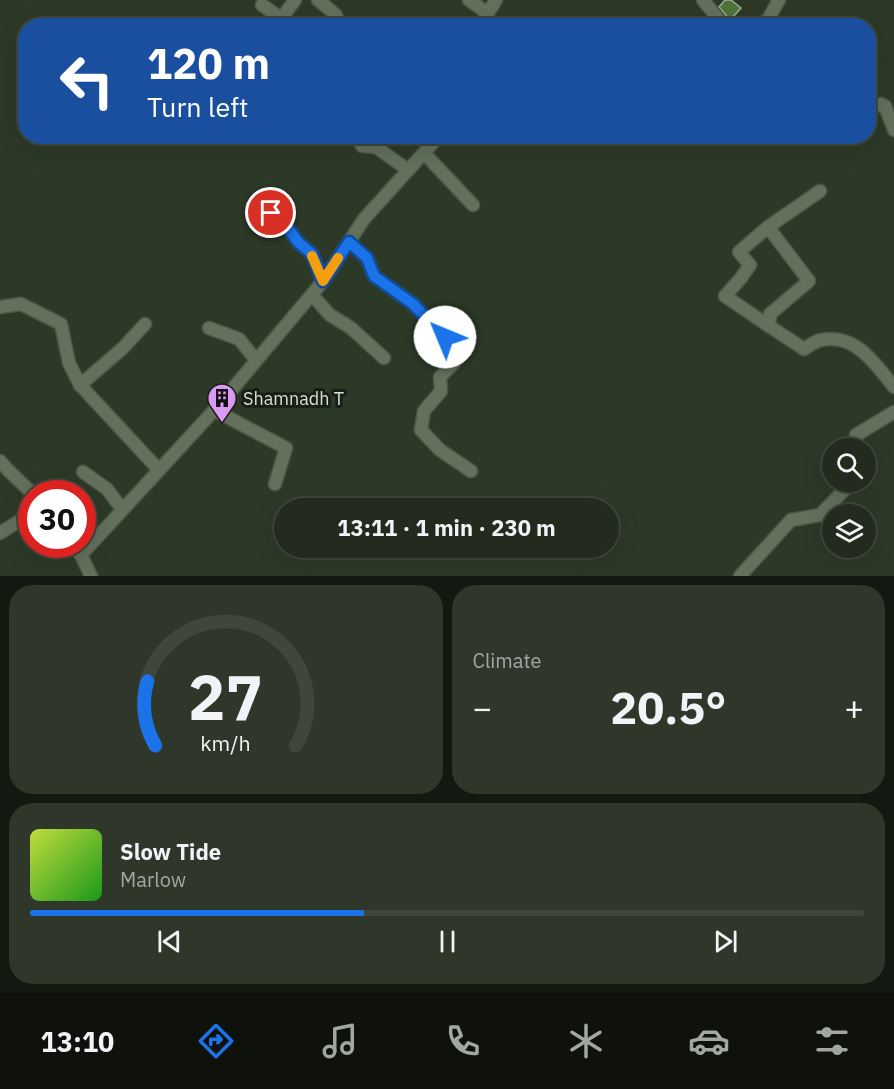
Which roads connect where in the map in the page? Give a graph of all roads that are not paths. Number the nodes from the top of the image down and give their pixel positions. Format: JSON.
{"nodes":[{"id":1,"x":295,"y":0,"type":"edge"},
{"id":2,"x":318,"y":0,"type":"edge"},
{"id":3,"x":469,"y":0,"type":"edge"},
{"id":4,"x":496,"y":0,"type":"edge"},
{"id":5,"x":703,"y":0,"type":"edge"},
{"id":6,"x":778,"y":0,"type":"edge"},
{"id":7,"x":261,"y":5,"type":"dead end"},
{"id":8,"x":487,"y":13,"type":"junction"},
{"id":9,"x":280,"y":18,"type":"edge"},
{"id":10,"x":288,"y":18,"type":"edge"},
{"id":11,"x":337,"y":18,"type":"edge"},
{"id":12,"x":484,"y":18,"type":"edge"},
{"id":13,"x":718,"y":18,"type":"edge"},
{"id":14,"x":769,"y":18,"type":"edge"},
{"id":15,"x":890,"y":105,"type":"edge"},
{"id":16,"x":894,"y":130,"type":"edge"},
{"id":17,"x":361,"y":144,"type":"edge"},
{"id":18,"x":432,"y":144,"type":"edge"},
{"id":19,"x":424,"y":153,"type":"junction"},
{"id":20,"x":408,"y":171,"type":"junction"},
{"id":21,"x":820,"y":191,"type":"dead end"},
{"id":22,"x":472,"y":204,"type":"dead end"},
{"id":23,"x":271,"y":213,"type":"dead end"},
{"id":24,"x":768,"y":227,"type":"junction"},
{"id":25,"x":349,"y":242,"type":"junction"},
{"id":26,"x":323,"y":281,"type":"junction"},
{"id":27,"x":312,"y":295,"type":"junction"},
{"id":28,"x":0,"y":307,"type":"edge"},
{"id":29,"x":145,"y":324,"type":"dead end"},
{"id":30,"x":769,"y":326,"type":"junction"},
{"id":31,"x":209,"y":328,"type":"dead end"},
{"id":32,"x":384,"y":358,"type":"dead end"},
{"id":33,"x":256,"y":360,"type":"junction"},
{"id":34,"x":80,"y":385,"type":"junction"},
{"id":35,"x":894,"y":387,"type":"edge"},
{"id":36,"x":214,"y":410,"type":"junction"},
{"id":37,"x":894,"y":412,"type":"edge"},
{"id":38,"x":856,"y":438,"type":"edge"},
{"id":39,"x":0,"y":460,"type":"edge"},
{"id":40,"x":159,"y":470,"type":"junction"},
{"id":41,"x":471,"y":471,"type":"dead end"},
{"id":42,"x":83,"y":472,"type":"dead end"},
{"id":43,"x":18,"y":480,"type":"edge"},
{"id":44,"x":275,"y":484,"type":"dead end"},
{"id":45,"x":842,"y":492,"type":"edge"},
{"id":46,"x":122,"y":509,"type":"junction"},
{"id":47,"x":18,"y":522,"type":"edge"},
{"id":48,"x":0,"y":533,"type":"edge"},
{"id":49,"x":96,"y":538,"type":"edge"},
{"id":50,"x":82,"y":558,"type":"edge"},
{"id":51,"x":91,"y":576,"type":"edge"},
{"id":52,"x":740,"y":576,"type":"edge"}],
"edges":[{"from":1,"to":10,"type":"street"},
{"from":2,"to":11,"type":"street"},
{"from":3,"to":8,"type":"street"},
{"from":4,"to":8,"type":"street"},
{"from":5,"to":13,"type":"street"},
{"from":6,"to":14,"type":"street"},
{"from":7,"to":9,"type":"street"},
{"from":8,"to":12,"type":"street"},
{"from":15,"to":16,"type":"street"},
{"from":17,"to":20,"type":"street"},
{"from":18,"to":19,"type":"street"},
{"from":19,"to":20,"type":"street"},
{"from":19,"to":22,"type":"street"},
{"from":20,"to":25,"type":"street"},
{"from":21,"to":24,"type":"street"},
{"from":23,"to":26,"type":"street"},
{"from":24,"to":30,"type":"street"},
{"from":24,"to":30,"type":"street"},
{"from":25,"to":26,"type":"street"},
{"from":25,"to":41,"type":"street"},
{"from":26,"to":27,"type":"street"},
{"from":27,"to":32,"type":"street"},
{"from":27,"to":33,"type":"street"},
{"from":28,"to":34,"type":"street"},
{"from":29,"to":34,"type":"street"},
{"from":30,"to":35,"type":"street"},
{"from":31,"to":33,"type":"street"},
{"from":33,"to":36,"type":"street"},
{"from":34,"to":40,"type":"street"},
{"from":36,"to":40,"type":"street"},
{"from":36,"to":44,"type":"street"},
{"from":37,"to":38,"type":"street"},
{"from":39,"to":43,"type":"street"},
{"from":40,"to":46,"type":"street"},
{"from":42,"to":46,"type":"street"},
{"from":45,"to":52,"type":"street"},
{"from":46,"to":49,"type":"street"},
{"from":47,"to":48,"type":"street"},
{"from":50,"to":51,"type":"street"}]}
